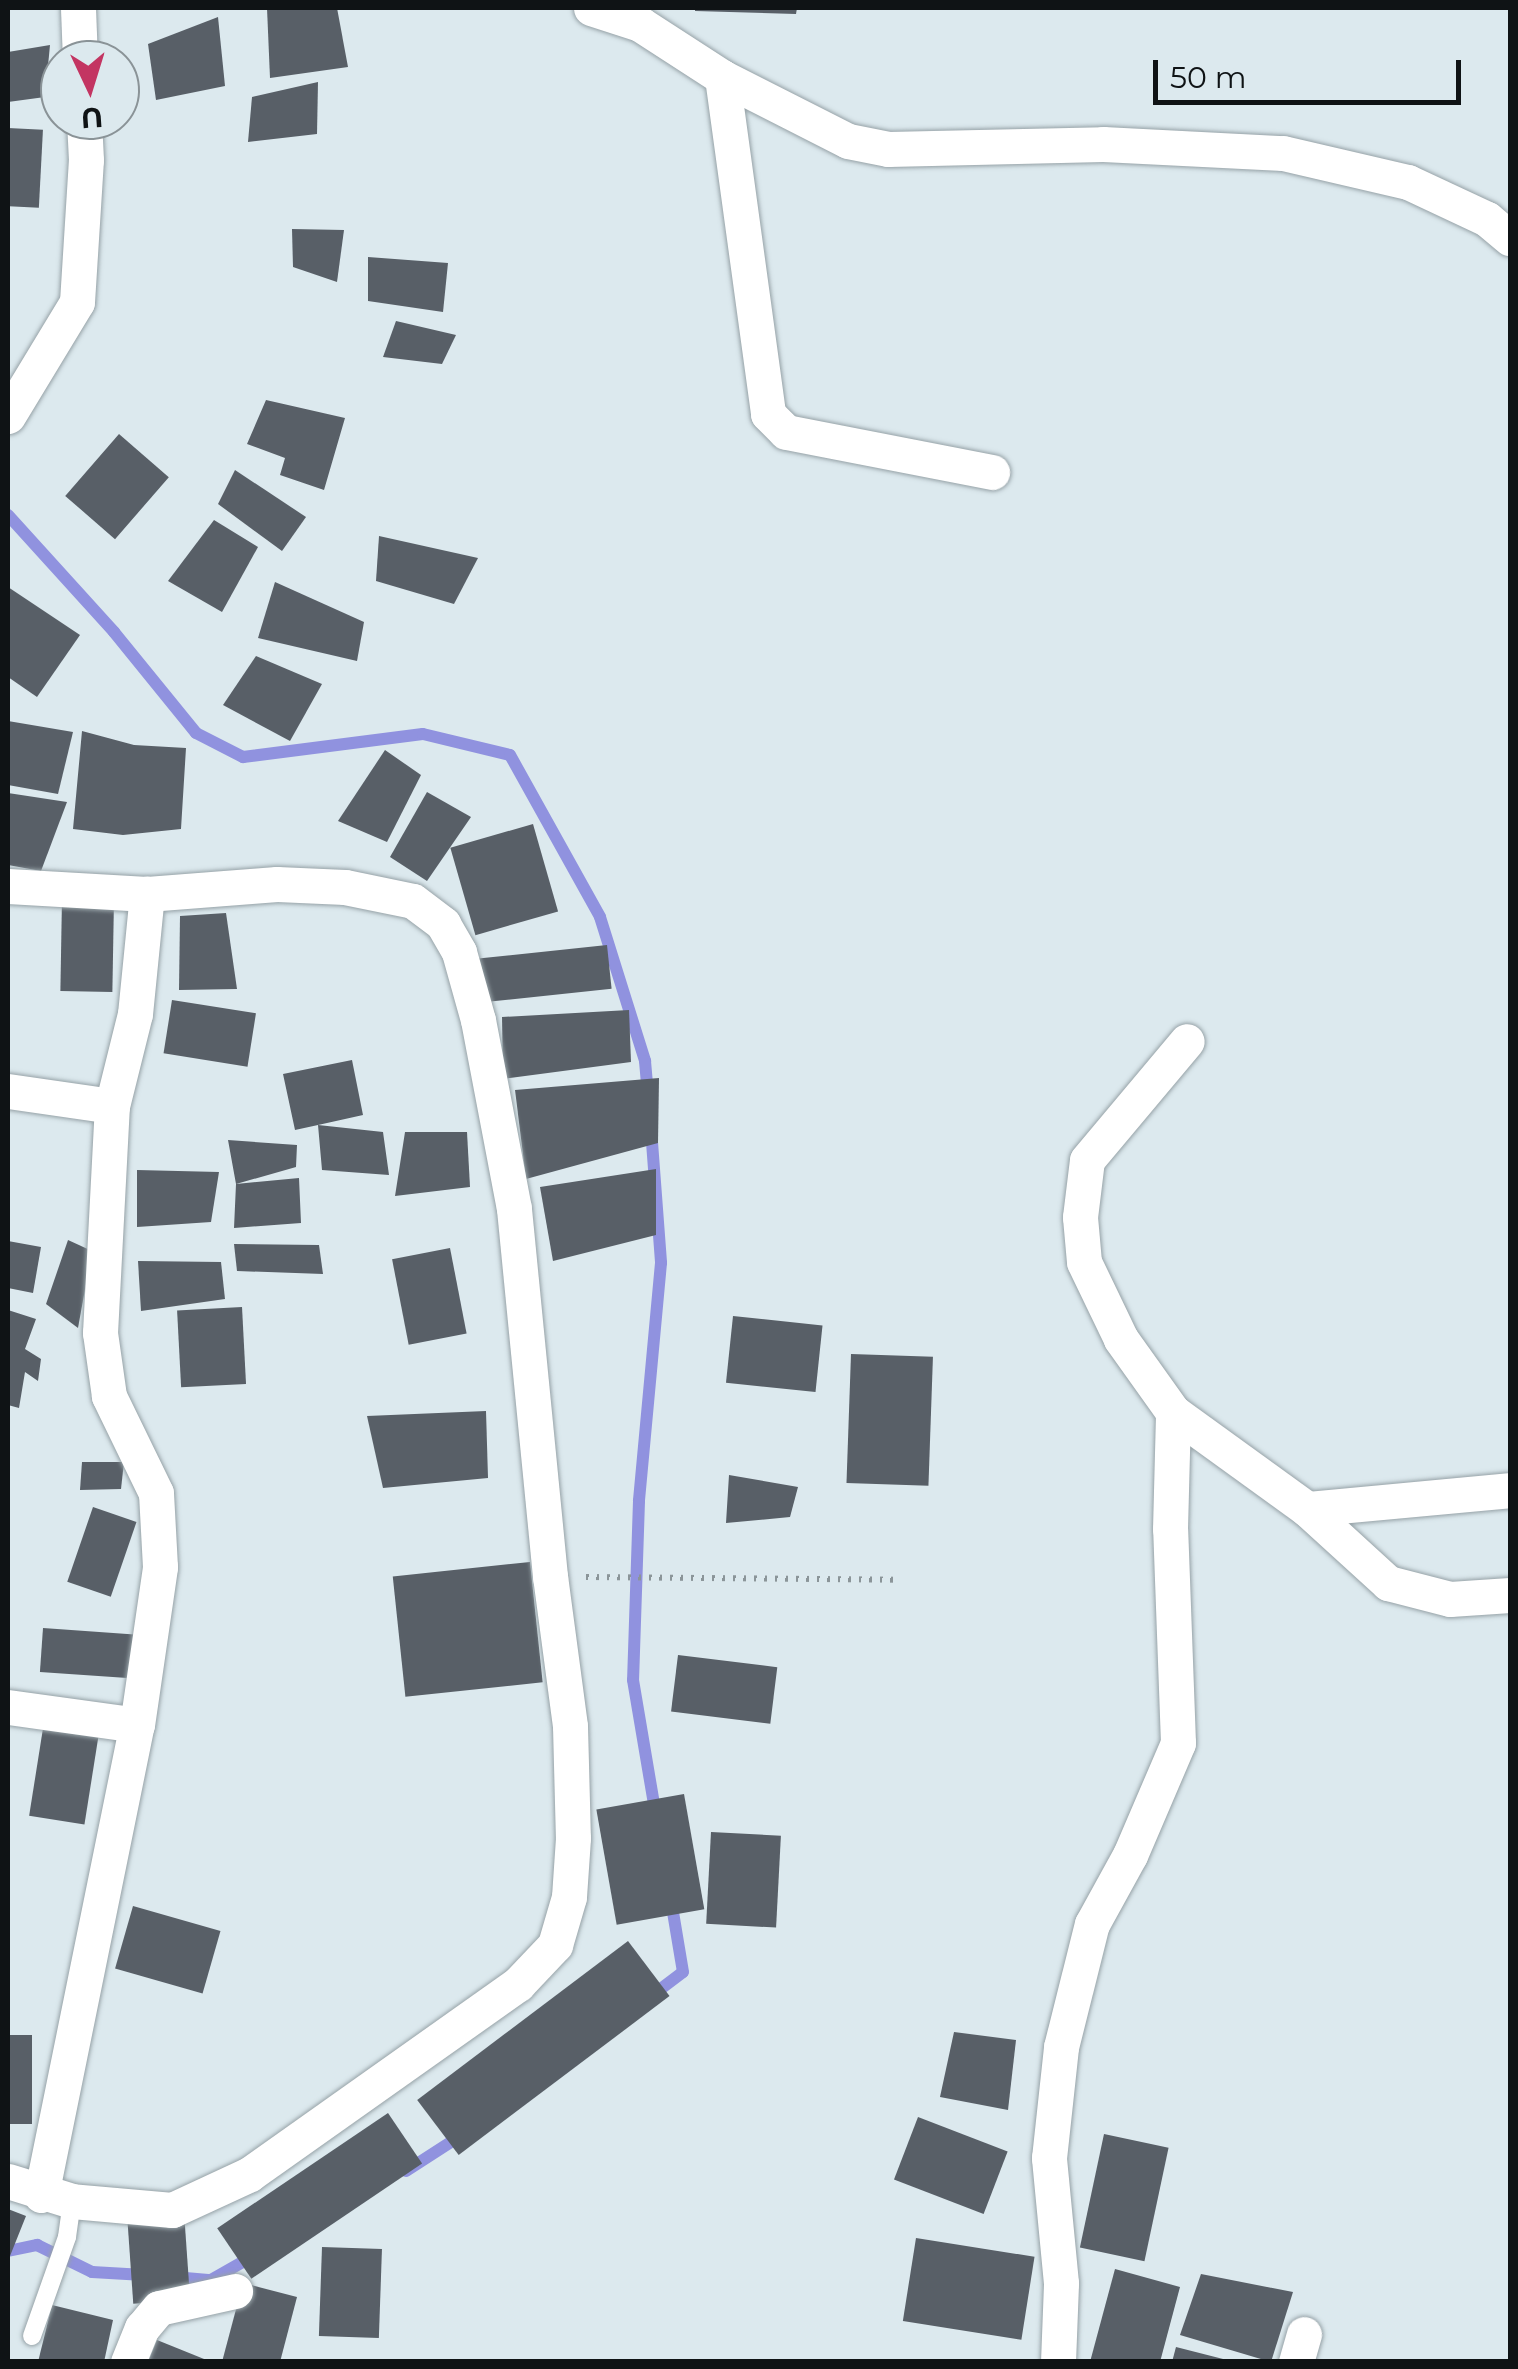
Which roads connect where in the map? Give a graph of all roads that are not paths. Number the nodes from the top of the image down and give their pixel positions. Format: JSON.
{"nodes":[{"id":1,"x":78,"y":8,"type":"edge"},
{"id":2,"x":591,"y":8,"type":"edge"},
{"id":3,"x":639,"y":16,"type":"edge"},
{"id":4,"x":79,"y":40,"type":"edge"},
{"id":5,"x":722,"y":77,"type":"junction"},
{"id":6,"x":84,"y":140,"type":"edge"},
{"id":7,"x":1510,"y":238,"type":"edge"},
{"id":8,"x":8,"y":416,"type":"edge"},
{"id":9,"x":992,"y":472,"type":"dead end"},
{"id":10,"x":8,"y":886,"type":"edge"},
{"id":11,"x":147,"y":894,"type":"junction"},
{"id":12,"x":1188,"y":1041,"type":"dead end"},
{"id":13,"x":8,"y":1091,"type":"edge"},
{"id":14,"x":112,"y":1106,"type":"junction"},
{"id":15,"x":1173,"y":1412,"type":"junction"},
{"id":16,"x":1510,"y":1490,"type":"edge"},
{"id":17,"x":1307,"y":1509,"type":"junction"},
{"id":18,"x":1510,"y":1595,"type":"edge"},
{"id":19,"x":8,"y":1707,"type":"edge"},
{"id":20,"x":137,"y":1724,"type":"junction"},
{"id":21,"x":8,"y":2182,"type":"edge"},
{"id":22,"x":56,"y":2198,"type":"junction"},
{"id":23,"x":236,"y":2291,"type":"dead end"},
{"id":24,"x":32,"y":2336,"type":"dead end"},
{"id":25,"x":128,"y":2362,"type":"edge"},
{"id":26,"x":1058,"y":2362,"type":"edge"}],
"edges":[{"from":1,"to":4,"type":"street"},
{"from":2,"to":3,"type":"street"},
{"from":3,"to":5,"type":"street"},
{"from":5,"to":7,"type":"street"},
{"from":5,"to":9,"type":"street"},
{"from":6,"to":8,"type":"street"},
{"from":10,"to":11,"type":"street"},
{"from":11,"to":14,"type":"street"},
{"from":11,"to":22,"type":"street"},
{"from":12,"to":15,"type":"street"},
{"from":13,"to":14,"type":"street"},
{"from":14,"to":20,"type":"street"},
{"from":15,"to":17,"type":"street"},
{"from":15,"to":26,"type":"street"},
{"from":16,"to":17,"type":"street"},
{"from":17,"to":18,"type":"street"},
{"from":19,"to":20,"type":"street"},
{"from":20,"to":22,"type":"street"},
{"from":21,"to":22,"type":"street"},
{"from":22,"to":24,"type":"lane"},
{"from":23,"to":25,"type":"street"}]}
